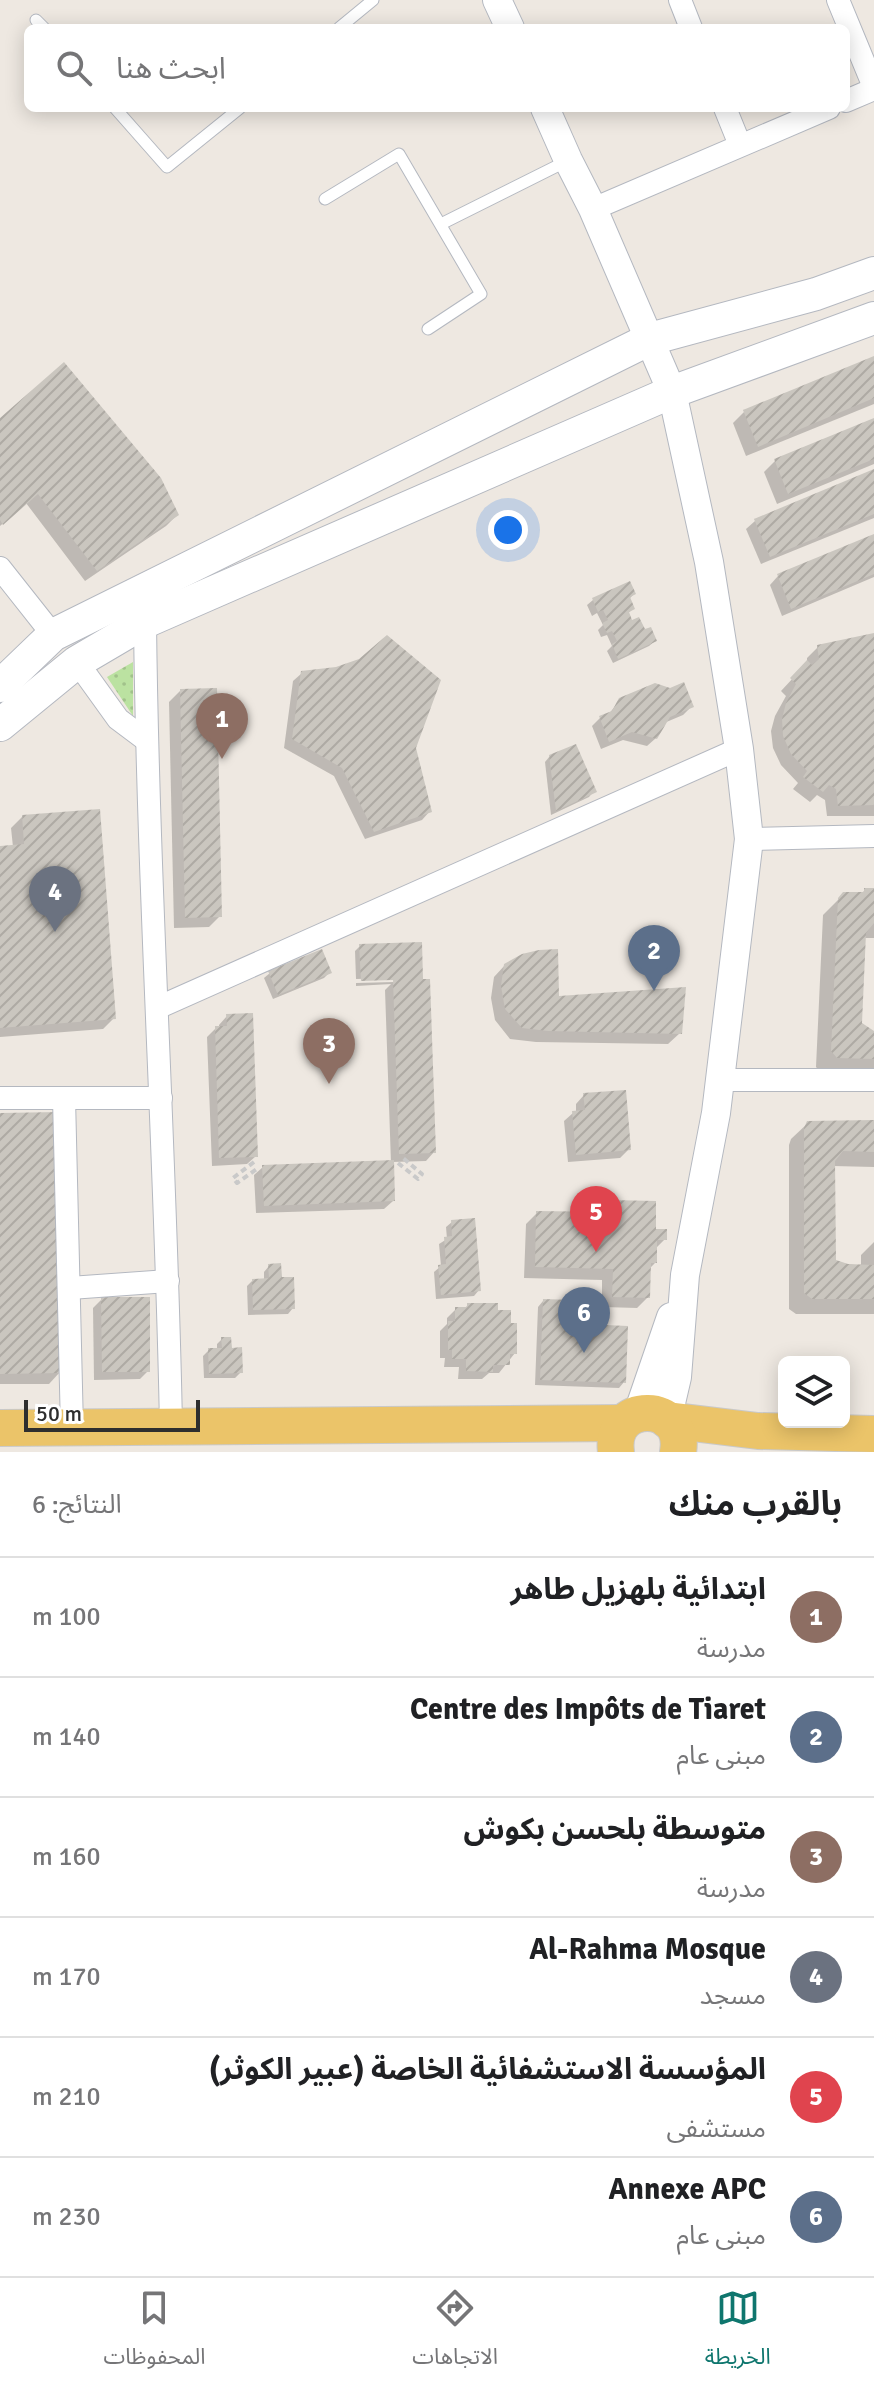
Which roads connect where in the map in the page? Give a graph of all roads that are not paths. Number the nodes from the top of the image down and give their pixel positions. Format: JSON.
{"nodes":[{"id":1,"x":373,"y":0,"type":"edge"},
{"id":2,"x":499,"y":0,"type":"edge"},
{"id":3,"x":680,"y":0,"type":"edge"},
{"id":4,"x":838,"y":0,"type":"edge"},
{"id":5,"x":344,"y":24,"type":"edge"},
{"id":6,"x":508,"y":24,"type":"edge"},
{"id":7,"x":687,"y":24,"type":"edge"},
{"id":8,"x":848,"y":24,"type":"edge"},
{"id":9,"x":850,"y":29,"type":"edge"},
{"id":10,"x":874,"y":88,"type":"edge"},
{"id":11,"x":850,"y":99,"type":"edge"},
{"id":12,"x":119,"y":112,"type":"edge"},
{"id":13,"x":235,"y":112,"type":"edge"},
{"id":14,"x":547,"y":112,"type":"edge"},
{"id":15,"x":727,"y":112,"type":"edge"},
{"id":16,"x":819,"y":112,"type":"edge"},
{"id":17,"x":740,"y":145,"type":"junction"},
{"id":18,"x":568,"y":160,"type":"junction"},
{"id":19,"x":325,"y":199,"type":"dead end"},
{"id":20,"x":593,"y":209,"type":"junction"},
{"id":21,"x":441,"y":224,"type":"junction"},
{"id":22,"x":874,"y":273,"type":"edge"},
{"id":23,"x":874,"y":318,"type":"edge"},
{"id":24,"x":428,"y":329,"type":"dead end"},
{"id":25,"x":650,"y":339,"type":"junction"},
{"id":26,"x":672,"y":392,"type":"junction"},
{"id":27,"x":0,"y":568,"type":"edge"},
{"id":28,"x":145,"y":622,"type":"junction"},
{"id":29,"x":53,"y":635,"type":"junction"},
{"id":30,"x":77,"y":662,"type":"junction"},
{"id":31,"x":0,"y":686,"type":"edge"},
{"id":32,"x":0,"y":725,"type":"edge"},
{"id":33,"x":146,"y":740,"type":"junction"},
{"id":34,"x":739,"y":749,"type":"junction"},
{"id":35,"x":874,"y":836,"type":"edge"},
{"id":36,"x":749,"y":839,"type":"junction"},
{"id":37,"x":157,"y":1008,"type":"junction"},
{"id":38,"x":720,"y":1080,"type":"junction"},
{"id":39,"x":874,"y":1080,"type":"edge"},
{"id":40,"x":0,"y":1098,"type":"edge"},
{"id":41,"x":64,"y":1098,"type":"junction"},
{"id":42,"x":161,"y":1098,"type":"junction"},
{"id":43,"x":685,"y":1275,"type":"junction"},
{"id":44,"x":168,"y":1281,"type":"junction"},
{"id":45,"x":70,"y":1288,"type":"junction"},
{"id":46,"x":171,"y":1426,"type":"junction"},
{"id":47,"x":0,"y":1428,"type":"edge"},
{"id":48,"x":72,"y":1428,"type":"junction"},
{"id":49,"x":654,"y":1430,"type":"edge"},
{"id":50,"x":858,"y":1440,"type":"edge"}],
"edges":[{"from":1,"to":5,"type":"lane"},
{"from":2,"to":6,"type":"street"},
{"from":3,"to":7,"type":"street"},
{"from":4,"to":8,"type":"street"},
{"from":9,"to":10,"type":"street"},
{"from":10,"to":11,"type":"street"},
{"from":12,"to":13,"type":"lane"},
{"from":14,"to":18,"type":"street"},
{"from":15,"to":17,"type":"street"},
{"from":16,"to":17,"type":"street"},
{"from":17,"to":20,"type":"street"},
{"from":18,"to":20,"type":"street"},
{"from":18,"to":21,"type":"lane"},
{"from":19,"to":21,"type":"lane"},
{"from":20,"to":25,"type":"street"},
{"from":21,"to":24,"type":"lane"},
{"from":22,"to":25,"type":"main road"},
{"from":23,"to":26,"type":"main road"},
{"from":25,"to":26,"type":"street"},
{"from":25,"to":29,"type":"main road"},
{"from":26,"to":28,"type":"main road"},
{"from":26,"to":34,"type":"street"},
{"from":27,"to":29,"type":"street"},
{"from":28,"to":30,"type":"main road"},
{"from":28,"to":33,"type":"street"},
{"from":29,"to":31,"type":"main road"},
{"from":30,"to":32,"type":"main road"},
{"from":30,"to":33,"type":"street"},
{"from":33,"to":37,"type":"street"},
{"from":34,"to":36,"type":"street"},
{"from":34,"to":37,"type":"street"},
{"from":35,"to":36,"type":"street"},
{"from":36,"to":38,"type":"street"},
{"from":37,"to":42,"type":"street"},
{"from":38,"to":39,"type":"street"},
{"from":38,"to":43,"type":"street"},
{"from":40,"to":41,"type":"street"},
{"from":41,"to":42,"type":"street"},
{"from":41,"to":45,"type":"street"},
{"from":42,"to":44,"type":"street"},
{"from":43,"to":49,"type":"street"},
{"from":43,"to":49,"type":"street"},
{"from":44,"to":45,"type":"street"},
{"from":44,"to":46,"type":"street"},
{"from":45,"to":48,"type":"street"},
{"from":46,"to":48,"type":"main road"},
{"from":46,"to":49,"type":"main road"},
{"from":47,"to":48,"type":"main road"},
{"from":49,"to":50,"type":"main road"}]}
